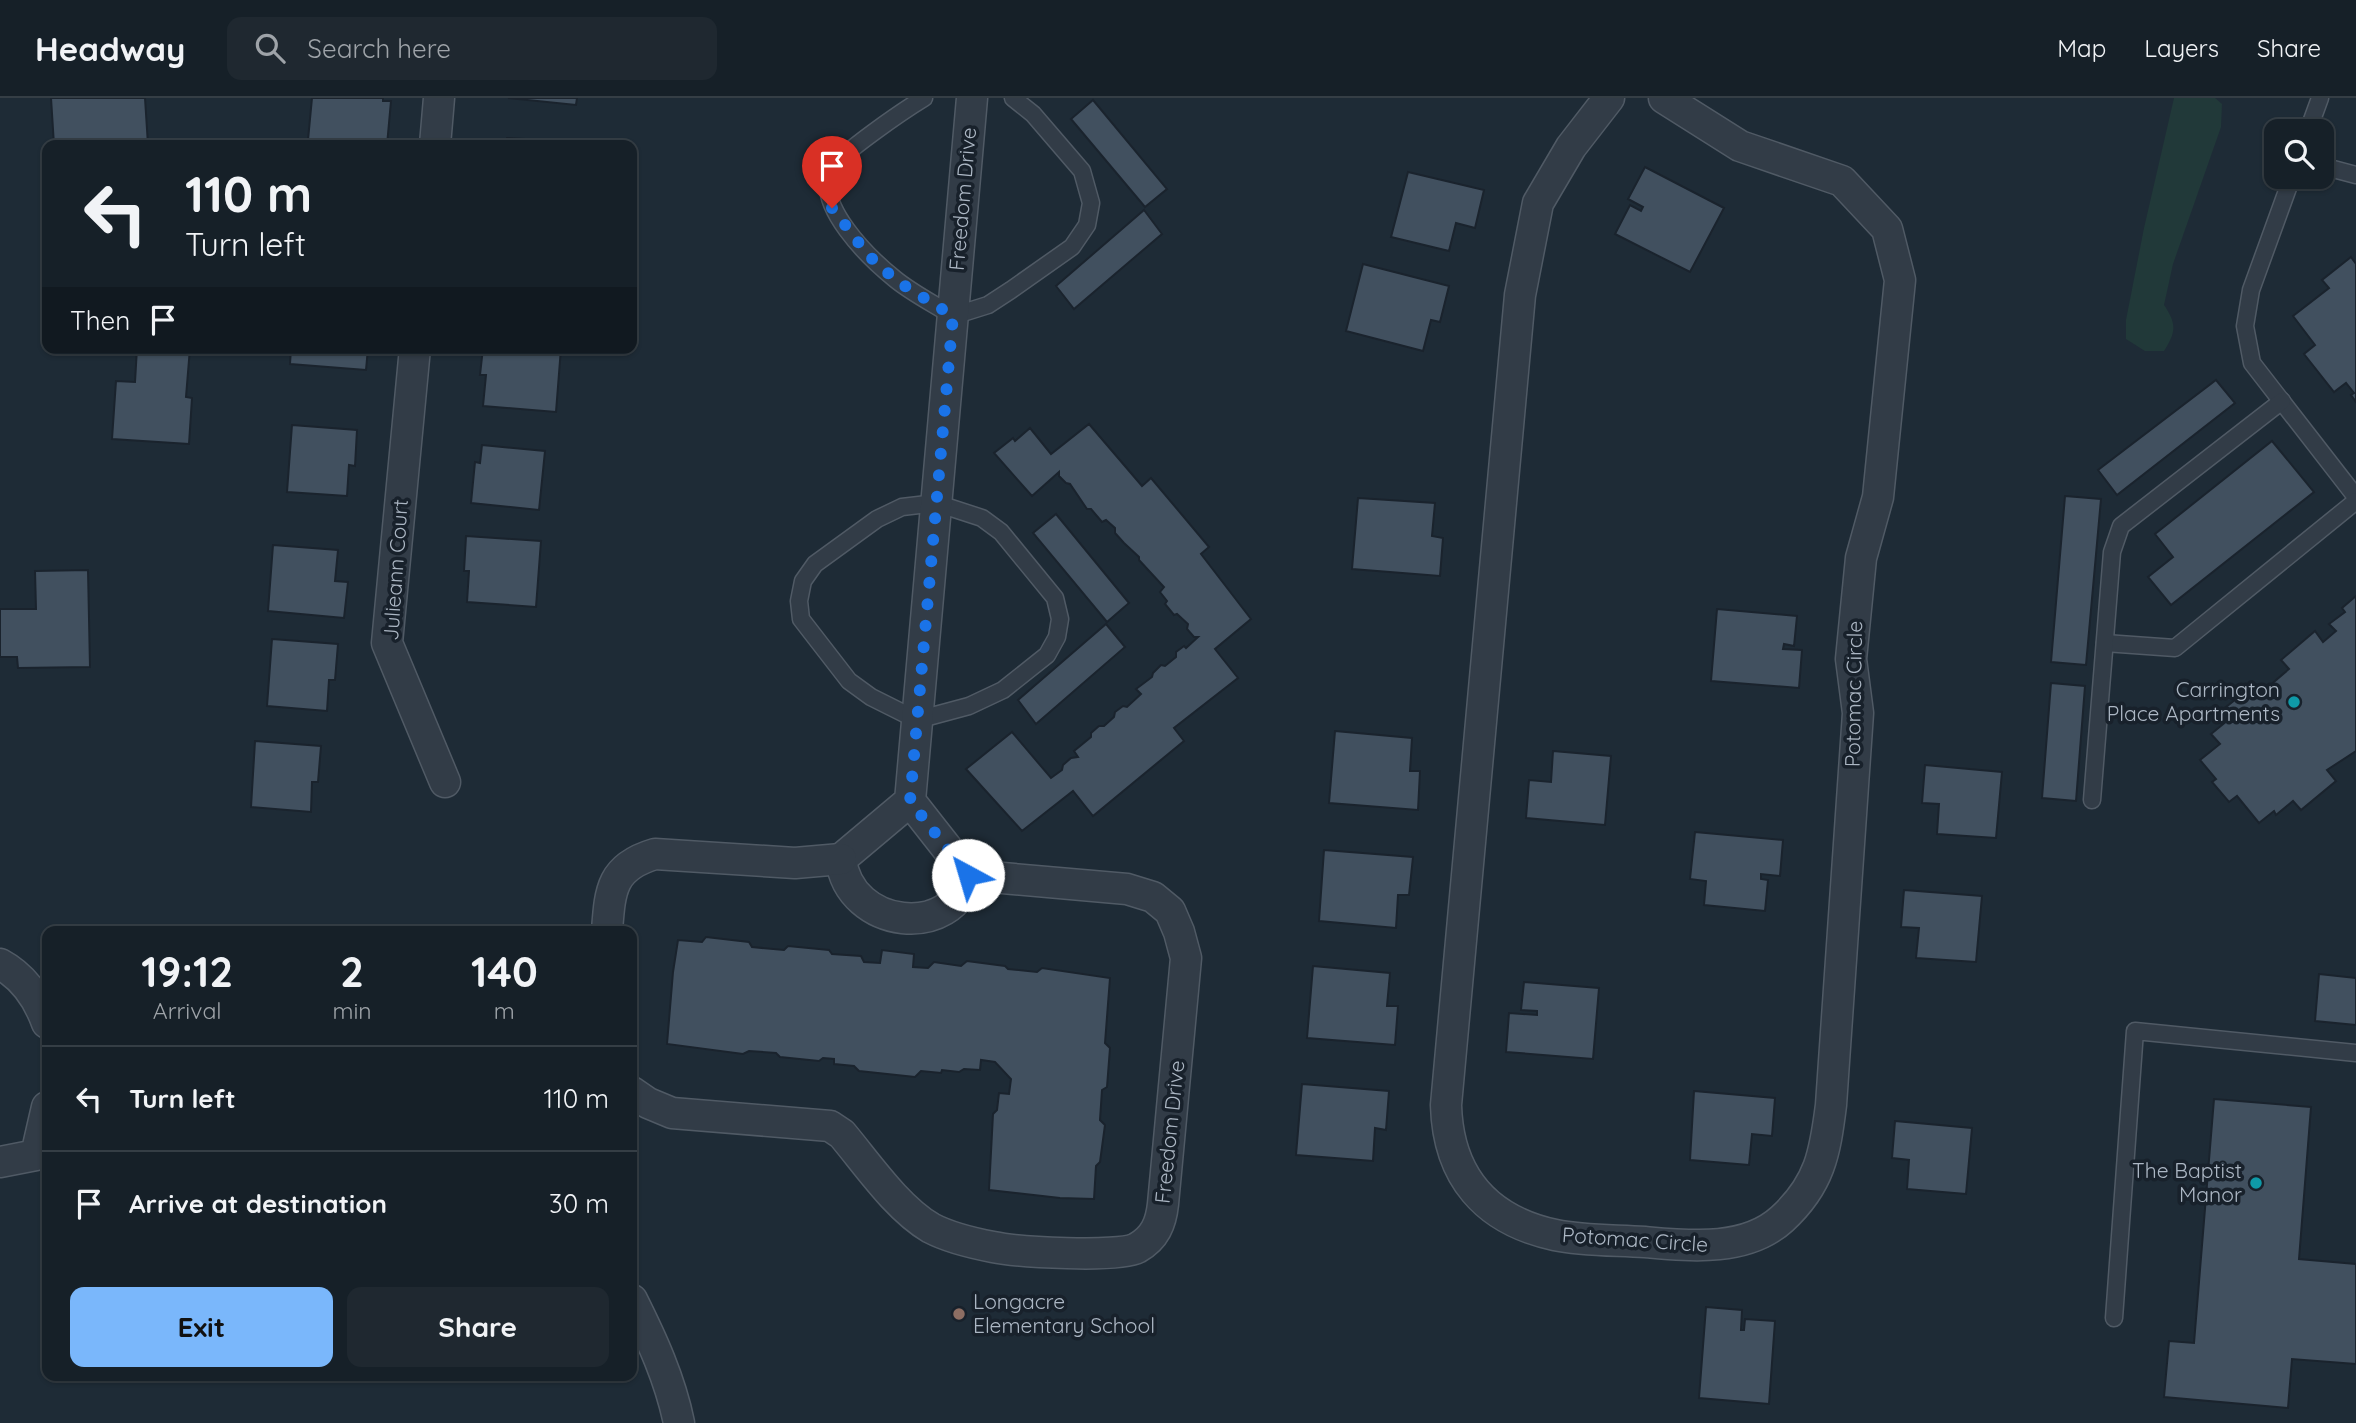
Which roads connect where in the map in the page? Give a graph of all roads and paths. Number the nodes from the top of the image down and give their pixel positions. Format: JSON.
{"nodes":[{"id":1,"x":439,"y":98,"type":"edge"},
{"id":2,"x":924,"y":98,"type":"edge"},
{"id":3,"x":972,"y":98,"type":"edge"},
{"id":4,"x":1013,"y":98,"type":"edge"},
{"id":5,"x":1609,"y":98,"type":"edge"},
{"id":6,"x":1664,"y":98,"type":"edge"},
{"id":7,"x":2320,"y":98,"type":"edge"},
{"id":8,"x":2312,"y":119,"type":"edge"},
{"id":9,"x":435,"y":140,"type":"edge"},
{"id":10,"x":2334,"y":169,"type":"edge"},
{"id":11,"x":2356,"y":175,"type":"edge"},
{"id":12,"x":2288,"y":189,"type":"edge"},
{"id":13,"x":953,"y":316,"type":"junction"},
{"id":14,"x":414,"y":354,"type":"edge"},
{"id":15,"x":2282,"y":401,"type":"junction"},
{"id":16,"x":2356,"y":499,"type":"edge"},
{"id":17,"x":936,"y":503,"type":"junction"},
{"id":18,"x":2105,"y":643,"type":"junction"},
{"id":19,"x":917,"y":720,"type":"junction"},
{"id":20,"x":445,"y":782,"type":"dead end"},
{"id":21,"x":2092,"y":800,"type":"dead end"},
{"id":22,"x":910,"y":801,"type":"junction"},
{"id":23,"x":841,"y":859,"type":"junction"},
{"id":24,"x":968,"y":875,"type":"junction"},
{"id":25,"x":607,"y":926,"type":"edge"},
{"id":26,"x":0,"y":964,"type":"edge"},
{"id":27,"x":42,"y":1010,"type":"edge"},
{"id":28,"x":2356,"y":1053,"type":"edge"},
{"id":29,"x":637,"y":1095,"type":"edge"},
{"id":30,"x":42,"y":1157,"type":"edge"},
{"id":31,"x":0,"y":1162,"type":"edge"},
{"id":32,"x":637,"y":1310,"type":"edge"},
{"id":33,"x":2113,"y":1318,"type":"dead end"},
{"id":34,"x":679,"y":1423,"type":"edge"}],
"edges":[{"from":1,"to":9,"type":"street"},
{"from":2,"to":13,"type":"lane"},
{"from":3,"to":13,"type":"street","name":"Freedom Drive"},
{"from":4,"to":13,"type":"lane"},
{"from":5,"to":6,"type":"street","name":"Potomac Circle"},
{"from":7,"to":8,"type":"lane"},
{"from":10,"to":11,"type":"lane"},
{"from":12,"to":15,"type":"lane"},
{"from":13,"to":17,"type":"street","name":"Freedom Drive"},
{"from":14,"to":20,"type":"street","name":"Julieann Court"},
{"from":15,"to":16,"type":"lane"},
{"from":15,"to":18,"type":"lane"},
{"from":16,"to":18,"type":"lane"},
{"from":17,"to":19,"type":"street","name":"Freedom Drive"},
{"from":17,"to":19,"type":"lane"},
{"from":17,"to":19,"type":"lane"},
{"from":18,"to":21,"type":"lane"},
{"from":19,"to":22,"type":"street","name":"Freedom Drive"},
{"from":22,"to":23,"type":"street"},
{"from":22,"to":24,"type":"street"},
{"from":23,"to":24,"type":"street"},
{"from":23,"to":25,"type":"street"},
{"from":24,"to":29,"type":"street","name":"Freedom Drive"},
{"from":26,"to":27,"type":"street"},
{"from":28,"to":33,"type":"lane"},
{"from":30,"to":31,"type":"street"},
{"from":32,"to":34,"type":"street"}]}
